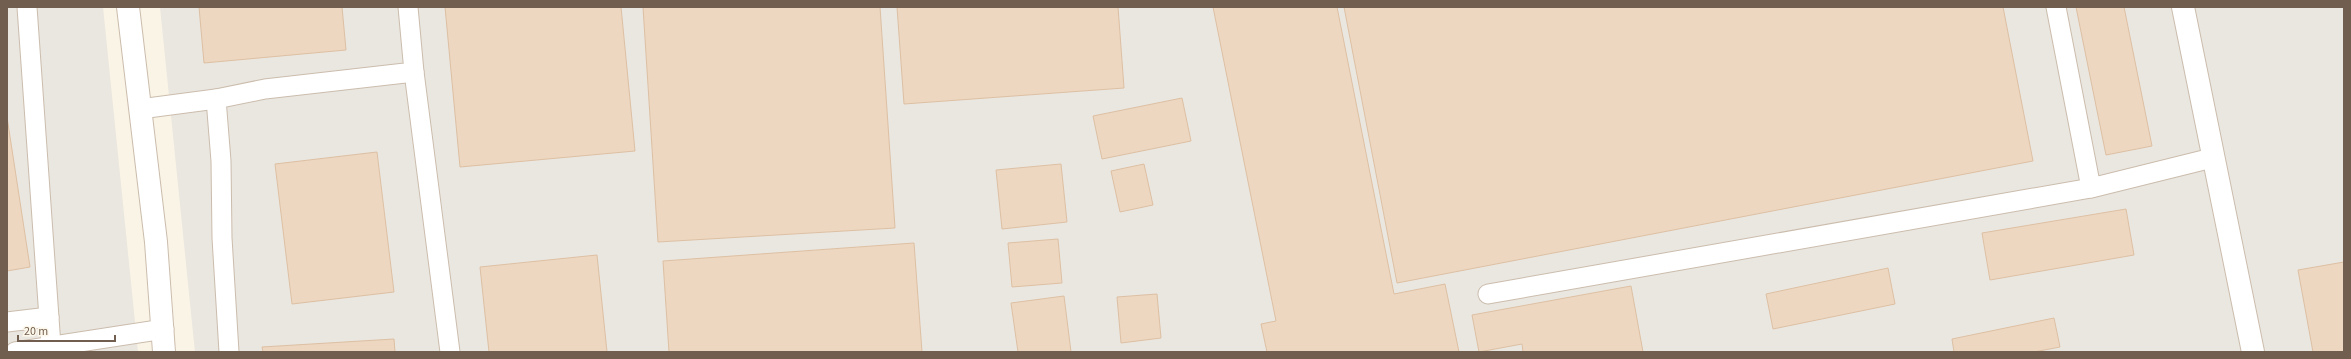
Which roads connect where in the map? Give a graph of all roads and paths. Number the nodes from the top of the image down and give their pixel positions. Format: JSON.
{"nodes":[{"id":1,"x":27,"y":7,"type":"edge"},
{"id":2,"x":128,"y":7,"type":"edge"},
{"id":3,"x":408,"y":7,"type":"edge"},
{"id":4,"x":2056,"y":7,"type":"edge"},
{"id":5,"x":2183,"y":7,"type":"edge"},
{"id":6,"x":414,"y":72,"type":"junction"},
{"id":7,"x":216,"y":99,"type":"junction"},
{"id":8,"x":140,"y":109,"type":"junction"},
{"id":9,"x":2212,"y":158,"type":"junction"},
{"id":10,"x":2091,"y":188,"type":"junction"},
{"id":11,"x":1488,"y":294,"type":"dead end"},
{"id":12,"x":49,"y":317,"type":"junction"},
{"id":13,"x":7,"y":322,"type":"edge"},
{"id":14,"x":164,"y":329,"type":"junction"},
{"id":15,"x":51,"y":346,"type":"junction"},
{"id":16,"x":15,"y":352,"type":"edge"},
{"id":17,"x":164,"y":352,"type":"edge"},
{"id":18,"x":229,"y":352,"type":"edge"},
{"id":19,"x":450,"y":352,"type":"edge"},
{"id":20,"x":2253,"y":352,"type":"edge"}],
"edges":[{"from":1,"to":12,"type":"lane"},
{"from":2,"to":8,"type":"street"},
{"from":3,"to":6,"type":"lane"},
{"from":4,"to":10,"type":"lane"},
{"from":5,"to":9,"type":"street"},
{"from":6,"to":7,"type":"lane"},
{"from":6,"to":19,"type":"lane"},
{"from":7,"to":8,"type":"lane"},
{"from":7,"to":18,"type":"lane"},
{"from":8,"to":14,"type":"street"},
{"from":9,"to":10,"type":"lane"},
{"from":9,"to":20,"type":"street"},
{"from":10,"to":11,"type":"lane"},
{"from":12,"to":13,"type":"lane"},
{"from":12,"to":15,"type":"lane"},
{"from":14,"to":15,"type":"lane"},
{"from":14,"to":17,"type":"street"},
{"from":15,"to":16,"type":"lane"}]}
